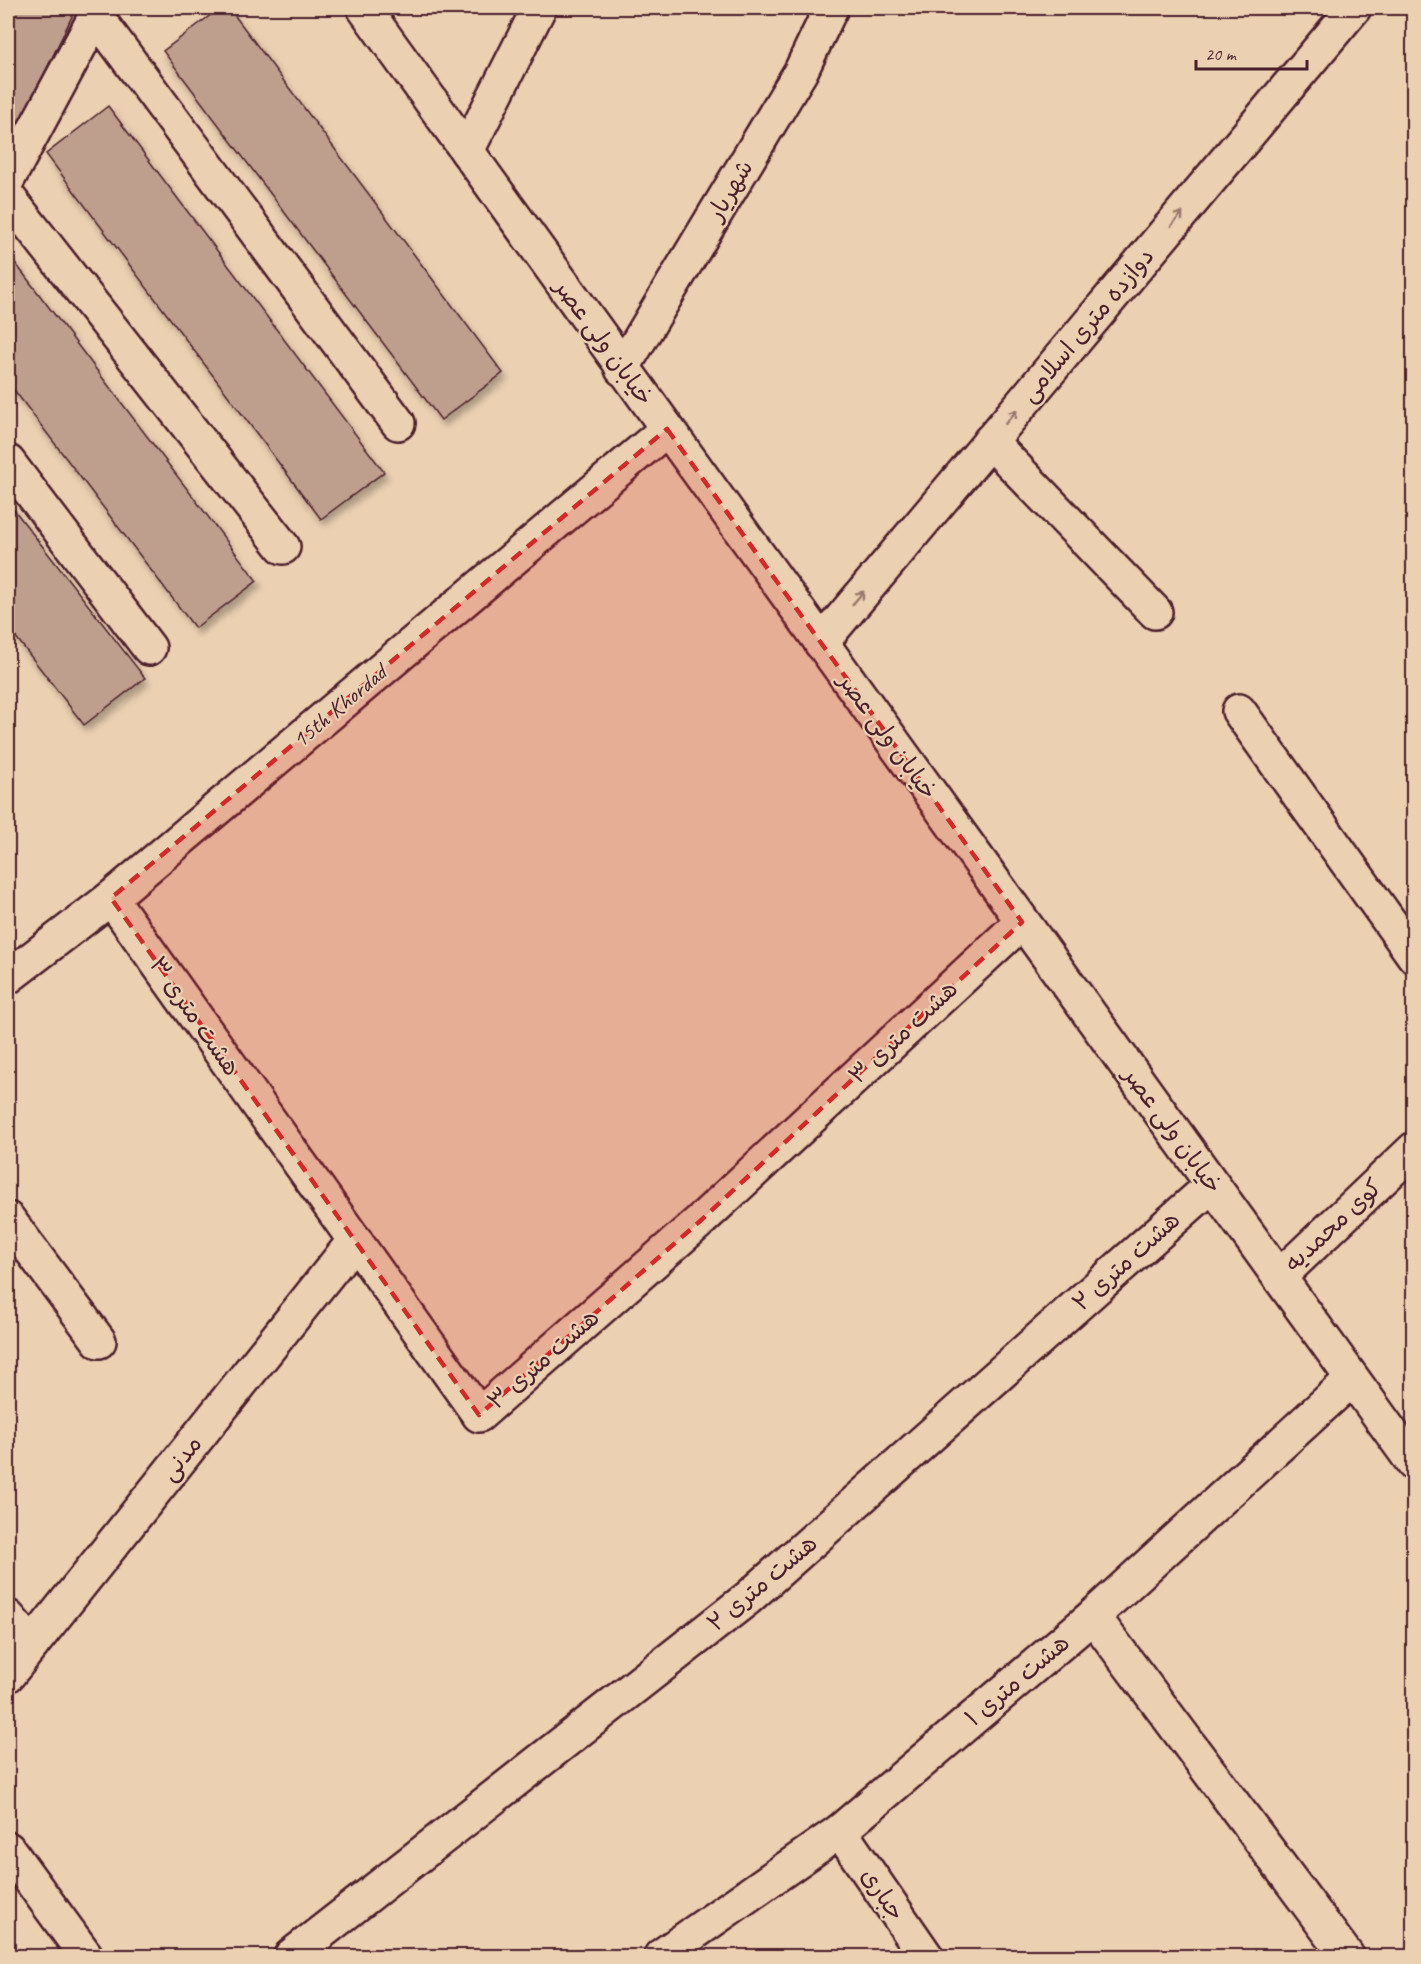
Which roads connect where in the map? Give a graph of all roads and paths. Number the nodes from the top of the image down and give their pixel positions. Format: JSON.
{"nodes":[{"id":1,"x":364,"y":8,"type":"edge"},
{"id":2,"x":539,"y":8,"type":"edge"},
{"id":3,"x":831,"y":8,"type":"edge"},
{"id":4,"x":1354,"y":8,"type":"edge"},
{"id":5,"x":98,"y":12,"type":"edge"},
{"id":6,"x":466,"y":151,"type":"junction"},
{"id":7,"x":8,"y":179,"type":"edge"},
{"id":8,"x":8,"y":197,"type":"edge"},
{"id":9,"x":622,"y":369,"type":"junction"},
{"id":10,"x":398,"y":423,"type":"dead end"},
{"id":11,"x":666,"y":429,"type":"junction"},
{"id":12,"x":990,"y":441,"type":"junction"},
{"id":13,"x":8,"y":462,"type":"edge"},
{"id":14,"x":283,"y":547,"type":"dead end"},
{"id":15,"x":1155,"y":612,"type":"dead end"},
{"id":16,"x":821,"y":643,"type":"junction"},
{"id":17,"x":149,"y":648,"type":"dead end"},
{"id":18,"x":1239,"y":711,"type":"dead end"},
{"id":19,"x":111,"y":898,"type":"junction"},
{"id":20,"x":1022,"y":922,"type":"junction"},
{"id":21,"x":1413,"y":956,"type":"edge"},
{"id":22,"x":8,"y":977,"type":"edge"},
{"id":23,"x":1408,"y":1168,"type":"edge"},
{"id":24,"x":1212,"y":1185,"type":"junction"},
{"id":25,"x":8,"y":1220,"type":"edge"},
{"id":26,"x":355,"y":1240,"type":"junction"},
{"id":27,"x":1279,"y":1277,"type":"junction"},
{"id":28,"x":99,"y":1341,"type":"dead end"},
{"id":29,"x":1352,"y":1379,"type":"junction"},
{"id":30,"x":1413,"y":1464,"type":"edge"},
{"id":31,"x":1093,"y":1616,"type":"junction"},
{"id":32,"x":8,"y":1617,"type":"edge"},
{"id":33,"x":32,"y":1645,"type":"junction"},
{"id":34,"x":8,"y":1675,"type":"edge"},
{"id":35,"x":840,"y":1831,"type":"junction"},
{"id":36,"x":10,"y":1857,"type":"edge"},
{"id":37,"x":86,"y":1956,"type":"edge"},
{"id":38,"x":291,"y":1956,"type":"edge"},
{"id":39,"x":661,"y":1956,"type":"edge"},
{"id":40,"x":926,"y":1956,"type":"edge"},
{"id":41,"x":1347,"y":1956,"type":"edge"}],
"edges":[{"from":1,"to":6,"type":"street","name":"خیابان ولی عصر"},
{"from":2,"to":6,"type":"street"},
{"from":3,"to":9,"type":"street","name":"شهریار"},
{"from":12,"to":4,"type":"street","name":"دوازده متری اسلامی","one_way":true},
{"from":5,"to":7,"type":"street"},
{"from":5,"to":10,"type":"street"},
{"from":6,"to":9,"type":"street","name":"خیابان ولی عصر"},
{"from":8,"to":14,"type":"street"},
{"from":9,"to":11,"type":"street","name":"خیابان ولی عصر"},
{"from":11,"to":16,"type":"street","name":"خیابان ولی عصر"},
{"from":11,"to":19,"type":"street","name":"15th Khordad"},
{"from":12,"to":15,"type":"street"},
{"from":16,"to":12,"type":"street","name":"دوازده متری اسلامی","one_way":true},
{"from":13,"to":17,"type":"street"},
{"from":16,"to":20,"type":"street","name":"خیابان ولی عصر"},
{"from":18,"to":21,"type":"street"},
{"from":19,"to":22,"type":"street","name":"15th Khordad"},
{"from":19,"to":26,"type":"street","name":"هشت متری ۳"},
{"from":20,"to":24,"type":"street","name":"خیابان ولی عصر"},
{"from":20,"to":26,"type":"street","name":"هشت متری ۳"},
{"from":23,"to":27,"type":"street","name":"کوی محمدیه"},
{"from":24,"to":27,"type":"street","name":"خیابان ولی عصر"},
{"from":24,"to":38,"type":"street","name":"هشت متری ۲"},
{"from":25,"to":28,"type":"street"},
{"from":26,"to":33,"type":"street","name":"مدنی"},
{"from":27,"to":29,"type":"street","name":"خیابان ولی عصر"},
{"from":29,"to":30,"type":"street","name":"خیابان ولی عصر"},
{"from":29,"to":31,"type":"street","name":"هشت متری ۱"},
{"from":31,"to":35,"type":"street","name":"هشت متری ۱"},
{"from":31,"to":41,"type":"street"},
{"from":32,"to":33,"type":"street"},
{"from":33,"to":34,"type":"street","name":"مدنی"},
{"from":35,"to":39,"type":"street","name":"هشت متری ۱"},
{"from":35,"to":40,"type":"street","name":"جباری"},
{"from":36,"to":37,"type":"street"}]}
